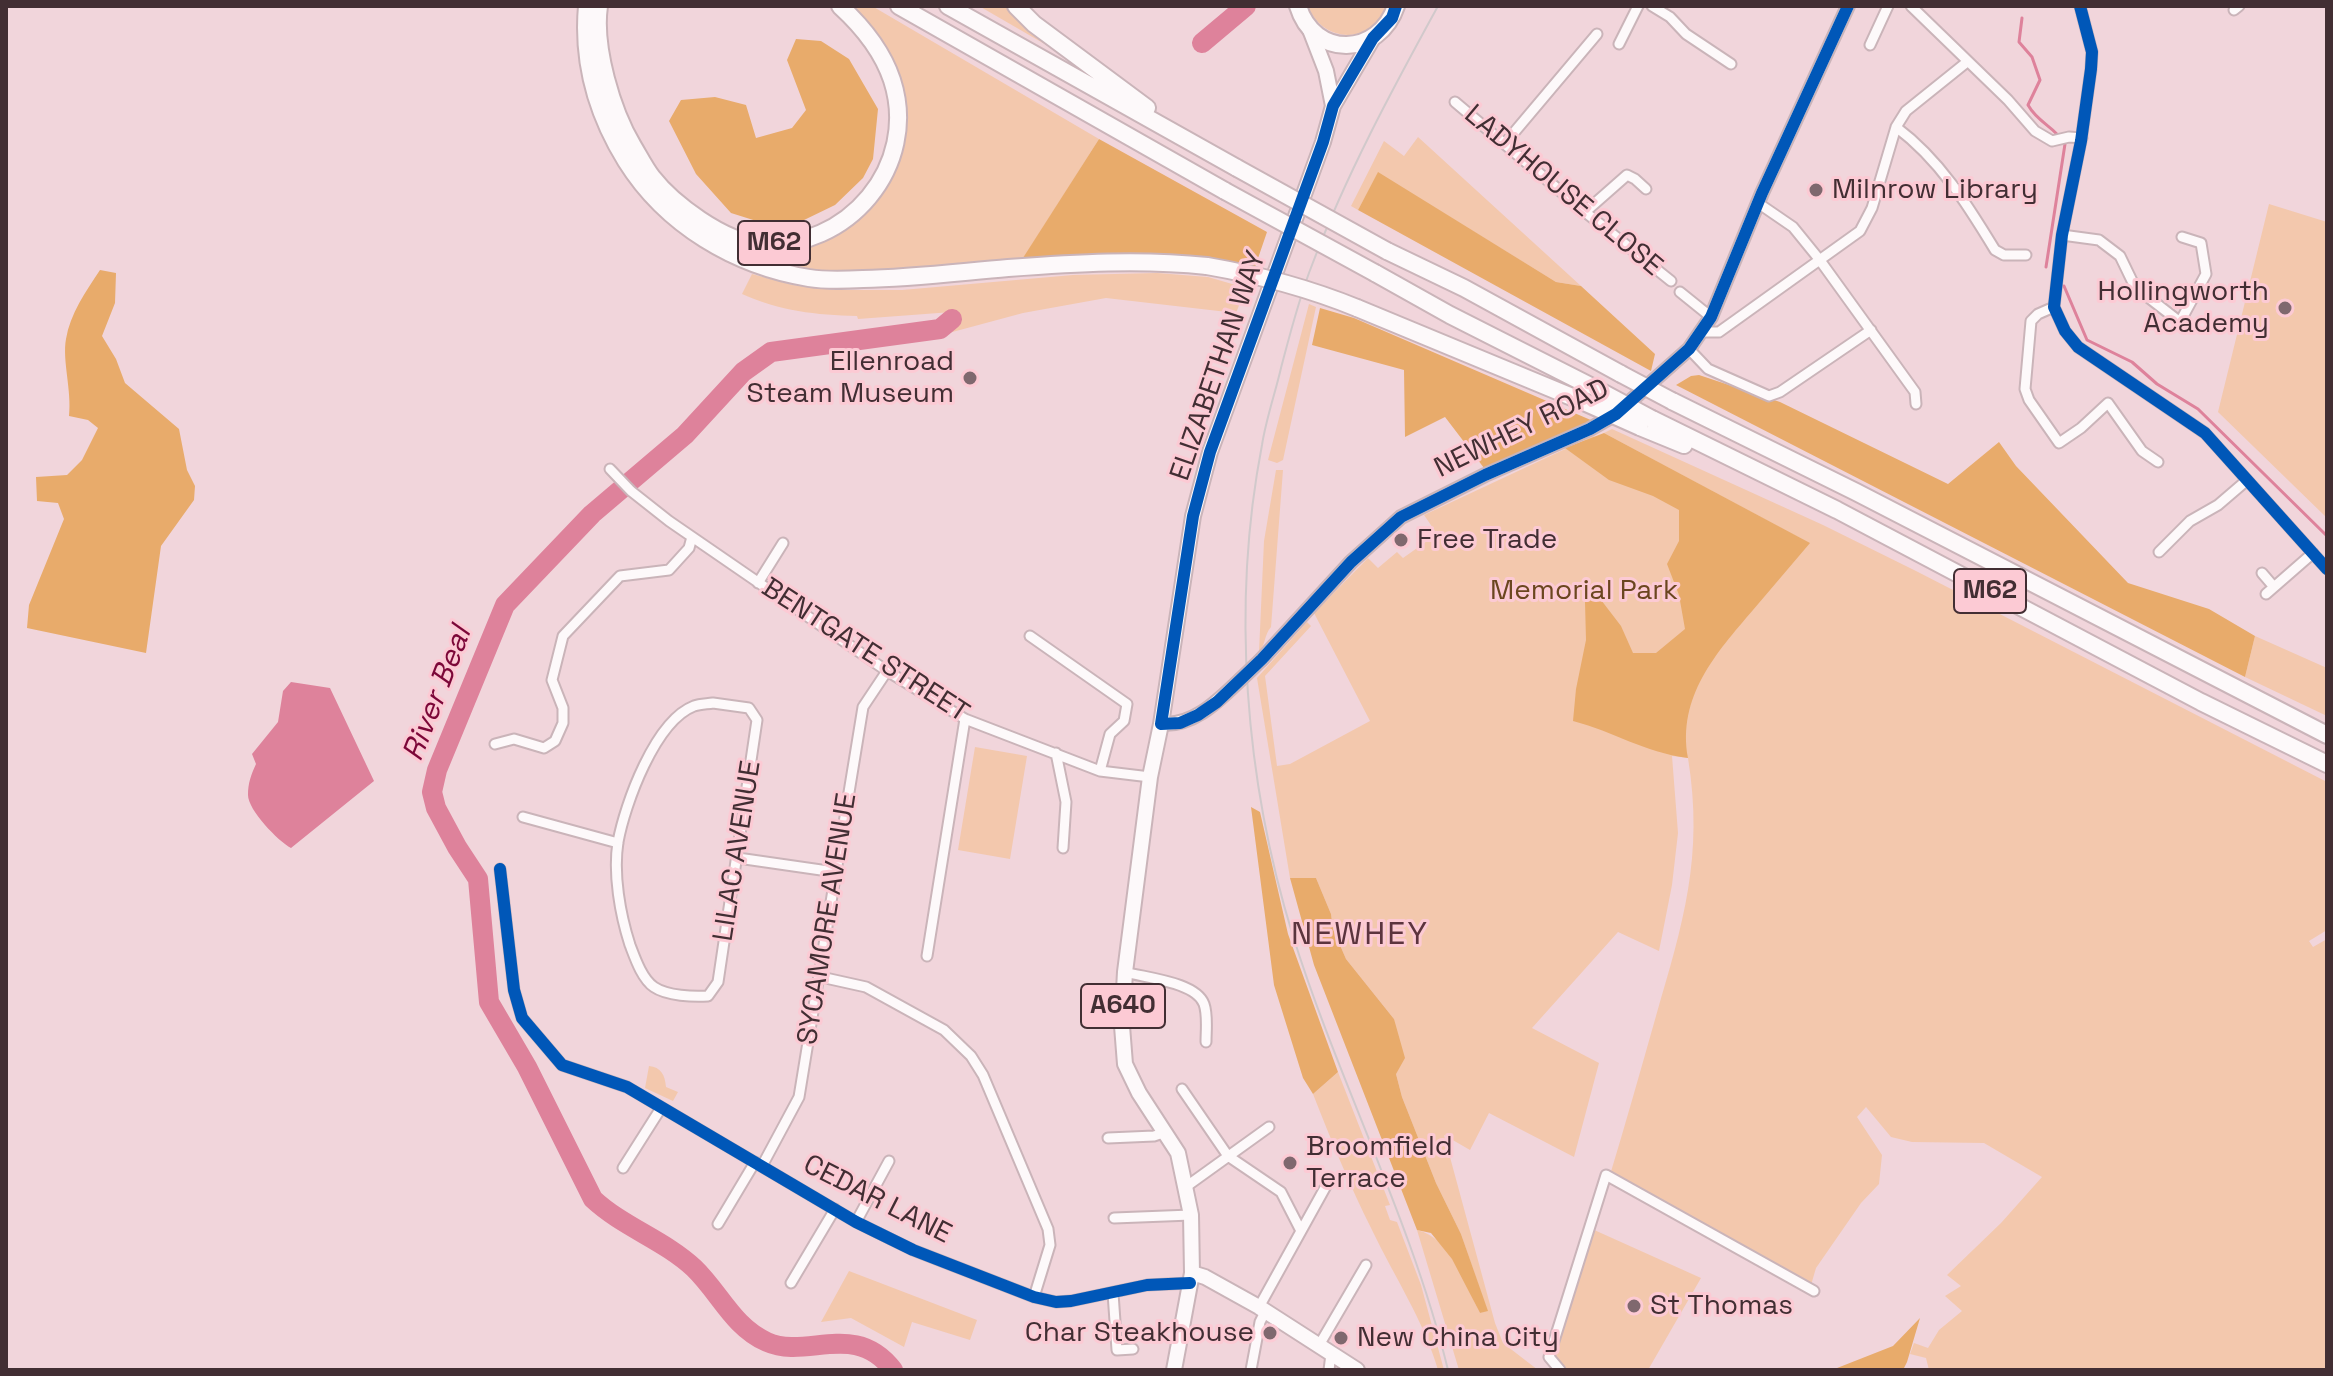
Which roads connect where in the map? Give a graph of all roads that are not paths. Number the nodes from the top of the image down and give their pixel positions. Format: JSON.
{"nodes":[{"id":1,"x":587,"y":6,"type":"edge"},
{"id":2,"x":599,"y":6,"type":"edge"},
{"id":3,"x":840,"y":6,"type":"edge"},
{"id":4,"x":899,"y":6,"type":"edge"},
{"id":5,"x":948,"y":6,"type":"edge"},
{"id":6,"x":1016,"y":6,"type":"edge"},
{"id":7,"x":1298,"y":6,"type":"edge"},
{"id":8,"x":1396,"y":6,"type":"edge"},
{"id":9,"x":1638,"y":6,"type":"edge"},
{"id":10,"x":1652,"y":6,"type":"edge"},
{"id":11,"x":1848,"y":6,"type":"edge"},
{"id":12,"x":1888,"y":6,"type":"edge"},
{"id":13,"x":1911,"y":6,"type":"edge"},
{"id":14,"x":2080,"y":6,"type":"edge"},
{"id":15,"x":1309,"y":27,"type":"junction"},
{"id":16,"x":1597,"y":34,"type":"dead end"},
{"id":17,"x":1373,"y":38,"type":"junction"},
{"id":18,"x":1619,"y":44,"type":"dead end"},
{"id":19,"x":1870,"y":45,"type":"dead end"},
{"id":20,"x":1967,"y":62,"type":"junction"},
{"id":21,"x":1731,"y":64,"type":"dead end"},
{"id":22,"x":1455,"y":102,"type":"dead end"},
{"id":23,"x":1333,"y":106,"type":"junction"},
{"id":24,"x":1896,"y":127,"type":"junction"},
{"id":25,"x":2082,"y":138,"type":"junction"},
{"id":26,"x":1506,"y":142,"type":"junction"},
{"id":27,"x":1215,"y":157,"type":"junction"},
{"id":28,"x":1646,"y":189,"type":"dead end"},
{"id":29,"x":1758,"y":203,"type":"junction"},
{"id":30,"x":1585,"y":212,"type":"junction"},
{"id":31,"x":2062,"y":235,"type":"junction"},
{"id":32,"x":2182,"y":237,"type":"dead end"},
{"id":33,"x":2026,"y":255,"type":"dead end"},
{"id":34,"x":1819,"y":259,"type":"junction"},
{"id":35,"x":1671,"y":281,"type":"dead end"},
{"id":36,"x":1680,"y":292,"type":"dead end"},
{"id":37,"x":2054,"y":307,"type":"junction"},
{"id":38,"x":1711,"y":317,"type":"junction"},
{"id":39,"x":2180,"y":322,"type":"junction"},
{"id":40,"x":2190,"y":329,"type":"dead end"},
{"id":41,"x":1871,"y":330,"type":"junction"},
{"id":42,"x":1703,"y":332,"type":"junction"},
{"id":43,"x":1689,"y":349,"type":"junction"},
{"id":44,"x":1916,"y":404,"type":"dead end"},
{"id":45,"x":1646,"y":423,"type":"junction"},
{"id":46,"x":2158,"y":462,"type":"dead end"},
{"id":47,"x":610,"y":469,"type":"dead end"},
{"id":48,"x":2246,"y":481,"type":"junction"},
{"id":49,"x":692,"y":537,"type":"junction"},
{"id":50,"x":783,"y":543,"type":"dead end"},
{"id":51,"x":2159,"y":552,"type":"dead end"},
{"id":52,"x":2313,"y":553,"type":"junction"},
{"id":53,"x":2327,"y":569,"type":"edge"},
{"id":54,"x":2262,"y":573,"type":"dead end"},
{"id":55,"x":758,"y":583,"type":"junction"},
{"id":56,"x":1030,"y":636,"type":"dead end"},
{"id":57,"x":887,"y":671,"type":"junction"},
{"id":58,"x":965,"y":719,"type":"junction"},
{"id":59,"x":1161,"y":724,"type":"junction"},
{"id":60,"x":2327,"y":735,"type":"edge"},
{"id":61,"x":495,"y":744,"type":"dead end"},
{"id":62,"x":1056,"y":753,"type":"junction"},
{"id":63,"x":2327,"y":764,"type":"edge"},
{"id":64,"x":1100,"y":771,"type":"junction"},
{"id":65,"x":1150,"y":777,"type":"junction"},
{"id":66,"x":523,"y":817,"type":"dead end"},
{"id":67,"x":618,"y":843,"type":"junction"},
{"id":68,"x":1063,"y":848,"type":"dead end"},
{"id":69,"x":738,"y":858,"type":"junction"},
{"id":70,"x":500,"y":869,"type":"dead end"},
{"id":71,"x":835,"y":872,"type":"junction"},
{"id":72,"x":927,"y":956,"type":"dead end"},
{"id":73,"x":1125,"y":972,"type":"junction"},
{"id":74,"x":821,"y":977,"type":"junction"},
{"id":75,"x":1206,"y":1042,"type":"dead end"},
{"id":76,"x":1182,"y":1089,"type":"dead end"},
{"id":77,"x":661,"y":1108,"type":"junction"},
{"id":78,"x":1269,"y":1127,"type":"dead end"},
{"id":79,"x":1166,"y":1132,"type":"junction"},
{"id":80,"x":1108,"y":1138,"type":"dead end"},
{"id":81,"x":1228,"y":1156,"type":"junction"},
{"id":82,"x":889,"y":1161,"type":"dead end"},
{"id":83,"x":758,"y":1164,"type":"junction"},
{"id":84,"x":623,"y":1168,"type":"dead end"},
{"id":85,"x":1187,"y":1186,"type":"junction"},
{"id":86,"x":1326,"y":1186,"type":"dead end"},
{"id":87,"x":835,"y":1209,"type":"junction"},
{"id":88,"x":1191,"y":1215,"type":"junction"},
{"id":89,"x":1114,"y":1218,"type":"dead end"},
{"id":90,"x":856,"y":1222,"type":"junction"},
{"id":91,"x":718,"y":1224,"type":"dead end"},
{"id":92,"x":1301,"y":1231,"type":"junction"},
{"id":93,"x":1366,"y":1265,"type":"dead end"},
{"id":94,"x":1191,"y":1278,"type":"junction"},
{"id":95,"x":791,"y":1283,"type":"dead end"},
{"id":96,"x":1814,"y":1291,"type":"dead end"},
{"id":97,"x":1113,"y":1293,"type":"junction"},
{"id":98,"x":1034,"y":1297,"type":"junction"},
{"id":99,"x":1262,"y":1310,"type":"junction"},
{"id":100,"x":1133,"y":1349,"type":"dead end"},
{"id":101,"x":1325,"y":1351,"type":"junction"},
{"id":102,"x":1174,"y":1370,"type":"edge"},
{"id":103,"x":1251,"y":1370,"type":"edge"},
{"id":104,"x":1329,"y":1370,"type":"edge"},
{"id":105,"x":1357,"y":1370,"type":"edge"},
{"id":106,"x":1560,"y":1370,"type":"edge"}],
"edges":[{"from":1,"to":45,"type":"highway","number":"M62","bridge":true},
{"from":2,"to":3,"type":"highway","number":"M62"},
{"from":4,"to":45,"type":"highway","number":"M62","bridge":true},
{"from":5,"to":27,"type":"highway","number":"M62"},
{"from":6,"to":27,"type":"highway","number":"M62"},
{"from":7,"to":15,"type":"highway","number":"A640"},
{"from":8,"to":17,"type":"highway","number":"A640"},
{"from":9,"to":18,"type":"street"},
{"from":10,"to":21,"type":"street"},
{"from":11,"to":29,"type":"street","name":"NEWHEY ROAD"},
{"from":12,"to":19,"type":"street"},
{"from":13,"to":20,"type":"street"},
{"from":14,"to":25,"type":"street"},
{"from":15,"to":17,"type":"highway"},
{"from":15,"to":23,"type":"main road","name":"ELIZABETHAN WAY","number":"A640"},
{"from":16,"to":26,"type":"street"},
{"from":17,"to":23,"type":"main road","name":"ELIZABETHAN WAY","number":"A640"},
{"from":20,"to":24,"type":"street"},
{"from":20,"to":25,"type":"street"},
{"from":22,"to":26,"type":"street","name":"LADYHOUSE CLOSE"},
{"from":23,"to":59,"type":"main road","name":"ELIZABETHAN WAY","number":"A640"},
{"from":24,"to":33,"type":"street"},
{"from":24,"to":34,"type":"street"},
{"from":25,"to":31,"type":"street"},
{"from":26,"to":30,"type":"street","name":"LADYHOUSE CLOSE"},
{"from":27,"to":60,"type":"highway","number":"M62","bridge":true},
{"from":28,"to":30,"type":"street"},
{"from":29,"to":34,"type":"street"},
{"from":29,"to":38,"type":"street","name":"NEWHEY ROAD"},
{"from":30,"to":35,"type":"street","name":"LADYHOUSE CLOSE"},
{"from":31,"to":37,"type":"street"},
{"from":31,"to":39,"type":"street"},
{"from":32,"to":39,"type":"street"},
{"from":34,"to":41,"type":"street"},
{"from":34,"to":42,"type":"street"},
{"from":36,"to":38,"type":"street"},
{"from":37,"to":46,"type":"street"},
{"from":37,"to":48,"type":"street"},
{"from":38,"to":42,"type":"street","name":"NEWHEY ROAD"},
{"from":39,"to":40,"type":"street"},
{"from":41,"to":43,"type":"street"},
{"from":41,"to":44,"type":"street"},
{"from":42,"to":43,"type":"street","name":"NEWHEY ROAD"},
{"from":43,"to":59,"type":"street","name":"NEWHEY ROAD","bridge":true},
{"from":45,"to":63,"type":"highway","number":"M62"},
{"from":47,"to":49,"type":"street","name":"BENTGATE STREET"},
{"from":48,"to":51,"type":"street"},
{"from":48,"to":52,"type":"street"},
{"from":49,"to":55,"type":"street","name":"BENTGATE STREET"},
{"from":49,"to":61,"type":"street"},
{"from":50,"to":55,"type":"street"},
{"from":52,"to":53,"type":"street"},
{"from":52,"to":54,"type":"street"},
{"from":55,"to":57,"type":"street","name":"BENTGATE STREET"},
{"from":56,"to":64,"type":"street"},
{"from":57,"to":58,"type":"street","name":"BENTGATE STREET"},
{"from":57,"to":71,"type":"street","name":"SYCAMORE AVENUE"},
{"from":58,"to":62,"type":"street","name":"BENTGATE STREET"},
{"from":58,"to":72,"type":"street"},
{"from":59,"to":65,"type":"main road","number":"A640"},
{"from":62,"to":64,"type":"street","name":"BENTGATE STREET"},
{"from":62,"to":68,"type":"street"},
{"from":64,"to":65,"type":"street","name":"BENTGATE STREET"},
{"from":65,"to":73,"type":"main road","number":"A640"},
{"from":66,"to":67,"type":"street"},
{"from":67,"to":69,"type":"street","name":"LILAC AVENUE"},
{"from":67,"to":69,"type":"street","name":"LILAC AVENUE"},
{"from":69,"to":71,"type":"street"},
{"from":70,"to":77,"type":"street","name":"CEDAR LANE"},
{"from":71,"to":74,"type":"street","name":"SYCAMORE AVENUE"},
{"from":73,"to":75,"type":"street"},
{"from":73,"to":79,"type":"main road","number":"A640"},
{"from":74,"to":83,"type":"street","name":"SYCAMORE AVENUE"},
{"from":74,"to":98,"type":"street"},
{"from":76,"to":81,"type":"street"},
{"from":77,"to":83,"type":"street","name":"CEDAR LANE"},
{"from":77,"to":84,"type":"street"},
{"from":78,"to":81,"type":"street"},
{"from":79,"to":80,"type":"street"},
{"from":79,"to":85,"type":"main road","number":"A640"},
{"from":81,"to":85,"type":"street"},
{"from":81,"to":92,"type":"street"},
{"from":82,"to":90,"type":"street"},
{"from":83,"to":87,"type":"street","name":"CEDAR LANE"},
{"from":83,"to":91,"type":"street","name":"SYCAMORE AVENUE"},
{"from":85,"to":88,"type":"main road","number":"A640"},
{"from":86,"to":92,"type":"street"},
{"from":87,"to":90,"type":"street","name":"CEDAR LANE"},
{"from":87,"to":95,"type":"street","name":"CEDAR LANE"},
{"from":88,"to":89,"type":"street"},
{"from":88,"to":94,"type":"main road","number":"A640"},
{"from":90,"to":98,"type":"street","name":"CEDAR LANE"},
{"from":92,"to":99,"type":"street"},
{"from":93,"to":101,"type":"street"},
{"from":94,"to":97,"type":"street","name":"CEDAR LANE"},
{"from":94,"to":99,"type":"main road"},
{"from":94,"to":102,"type":"main road"},
{"from":96,"to":106,"type":"street"},
{"from":97,"to":98,"type":"street","name":"CEDAR LANE"},
{"from":97,"to":100,"type":"street"},
{"from":99,"to":101,"type":"main road"},
{"from":99,"to":103,"type":"street"},
{"from":101,"to":104,"type":"street"},
{"from":101,"to":105,"type":"main road"}]}
